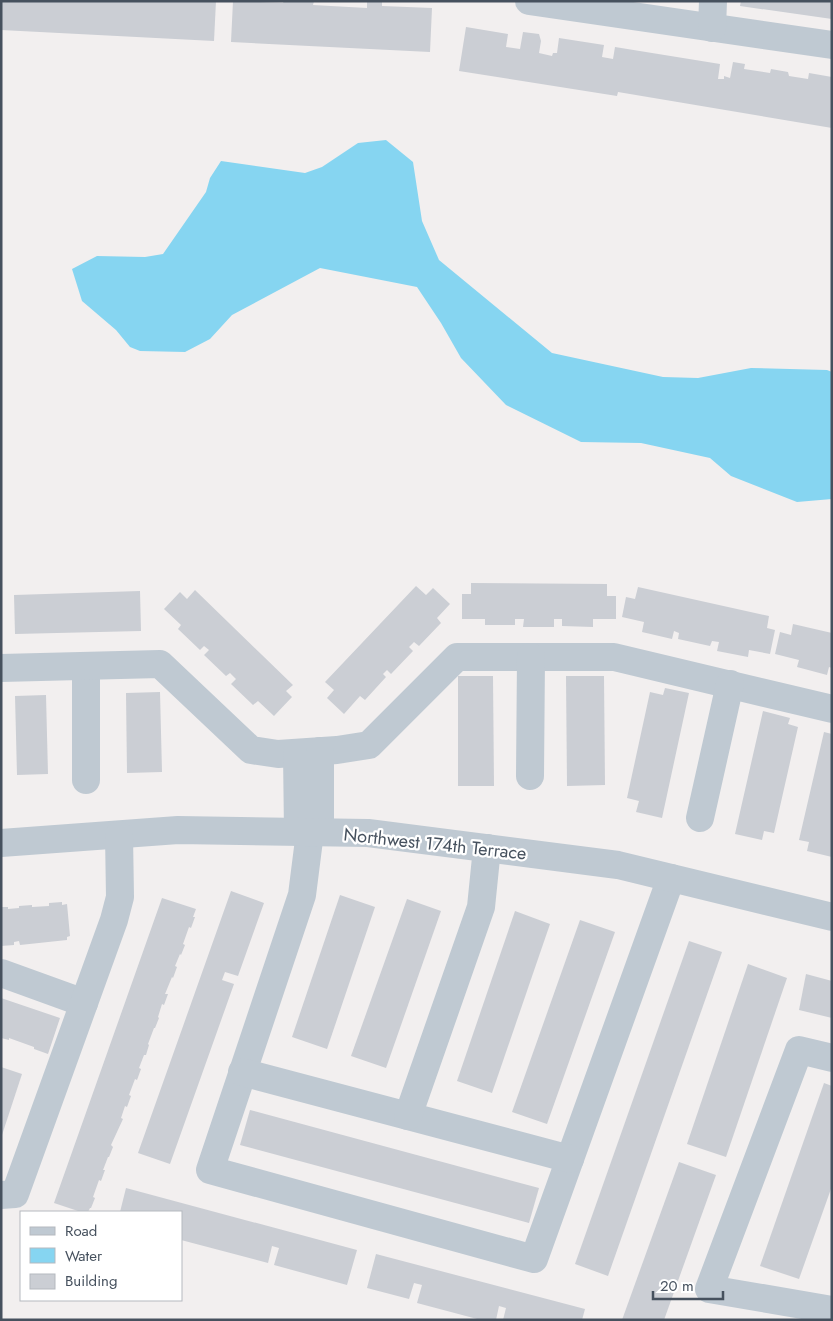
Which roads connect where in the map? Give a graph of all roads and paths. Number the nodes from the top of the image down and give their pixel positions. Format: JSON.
{"nodes":[{"id":1,"x":712,"y":1,"type":"edge"},
{"id":2,"x":533,"y":2,"type":"edge"},
{"id":3,"x":712,"y":28,"type":"junction"},
{"id":4,"x":832,"y":45,"type":"edge"},
{"id":5,"x":530,"y":657,"type":"junction"},
{"id":6,"x":86,"y":666,"type":"junction"},
{"id":7,"x":1,"y":668,"type":"edge"},
{"id":8,"x":730,"y":684,"type":"junction"},
{"id":9,"x":832,"y":709,"type":"edge"},
{"id":10,"x":308,"y":752,"type":"junction"},
{"id":11,"x":530,"y":776,"type":"dead end"},
{"id":12,"x":86,"y":780,"type":"dead end"},
{"id":13,"x":700,"y":818,"type":"dead end"},
{"id":14,"x":309,"y":832,"type":"junction"},
{"id":15,"x":119,"y":835,"type":"junction"},
{"id":16,"x":1,"y":844,"type":"edge"},
{"id":17,"x":487,"y":848,"type":"junction"},
{"id":18,"x":671,"y":878,"type":"junction"},
{"id":19,"x":832,"y":917,"type":"edge"},
{"id":20,"x":1,"y":973,"type":"edge"},
{"id":21,"x":84,"y":1003,"type":"junction"},
{"id":22,"x":832,"y":1058,"type":"edge"},
{"id":23,"x":242,"y":1072,"type":"junction"},
{"id":24,"x":408,"y":1116,"type":"junction"},
{"id":25,"x":570,"y":1159,"type":"junction"},
{"id":26,"x":1,"y":1195,"type":"edge"},
{"id":27,"x":832,"y":1310,"type":"edge"}],
"edges":[{"from":1,"to":3,"type":"street"},
{"from":2,"to":3,"type":"street"},
{"from":3,"to":4,"type":"street"},
{"from":5,"to":8,"type":"street"},
{"from":5,"to":10,"type":"street"},
{"from":5,"to":11,"type":"street"},
{"from":6,"to":7,"type":"street"},
{"from":6,"to":10,"type":"street"},
{"from":6,"to":12,"type":"street"},
{"from":8,"to":9,"type":"street"},
{"from":8,"to":13,"type":"street"},
{"from":10,"to":14,"type":"street"},
{"from":14,"to":15,"type":"street","name":"Northwest 174th Terrace"},
{"from":14,"to":17,"type":"street","name":"Northwest 174th Terrace"},
{"from":14,"to":23,"type":"street"},
{"from":15,"to":16,"type":"street","name":"Northwest 174th Terrace"},
{"from":15,"to":21,"type":"street"},
{"from":17,"to":18,"type":"street","name":"Northwest 174th Terrace"},
{"from":17,"to":24,"type":"street"},
{"from":18,"to":19,"type":"street","name":"Northwest 174th Terrace"},
{"from":18,"to":25,"type":"street"},
{"from":20,"to":21,"type":"street"},
{"from":21,"to":26,"type":"street"},
{"from":22,"to":27,"type":"street"},
{"from":23,"to":24,"type":"street"},
{"from":23,"to":25,"type":"street"},
{"from":24,"to":25,"type":"street"}]}
